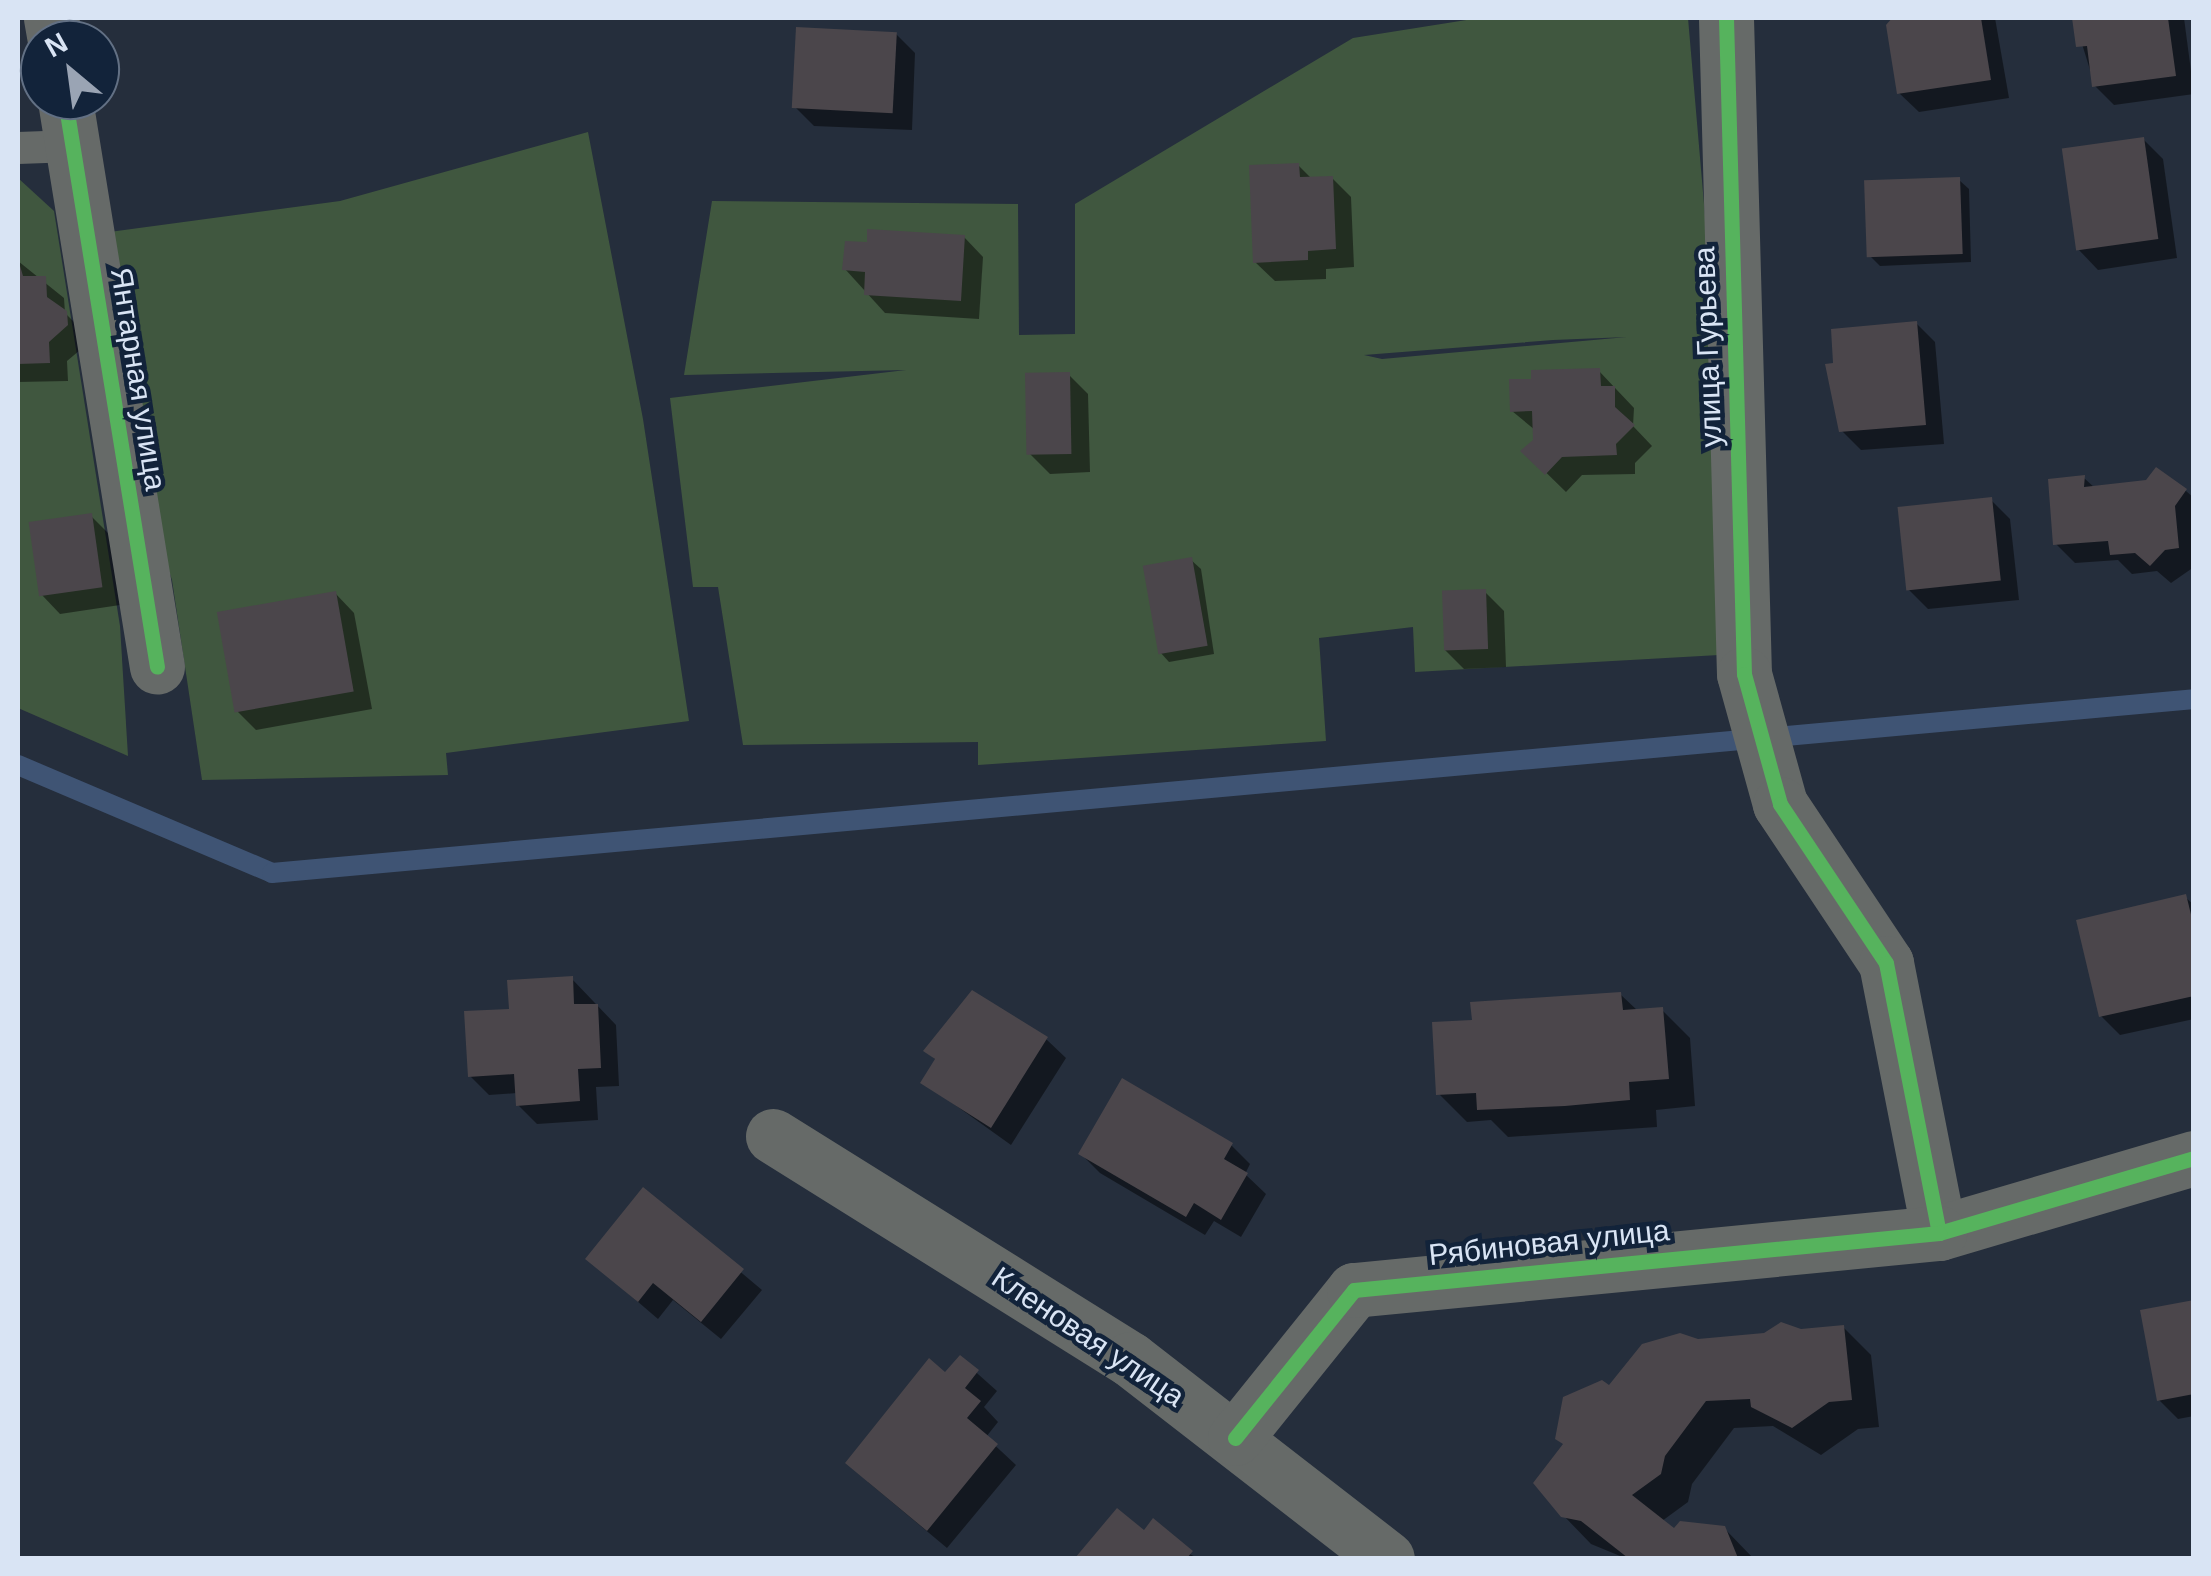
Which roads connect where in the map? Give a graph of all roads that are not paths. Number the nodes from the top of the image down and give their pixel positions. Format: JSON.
{"nodes":[{"id":1,"x":1726,"y":18,"type":"edge"},
{"id":2,"x":69,"y":123,"type":"edge"},
{"id":3,"x":18,"y":148,"type":"edge"},
{"id":4,"x":157,"y":667,"type":"dead end"},
{"id":5,"x":774,"y":1136,"type":"dead end"},
{"id":6,"x":2194,"y":1158,"type":"edge"},
{"id":7,"x":1939,"y":1232,"type":"junction"},
{"id":8,"x":1235,"y":1438,"type":"junction"},
{"id":9,"x":1387,"y":1558,"type":"edge"}],
"edges":[{"from":1,"to":7,"type":"street","name":"улица Гурьева"},
{"from":2,"to":3,"type":"lane"},
{"from":2,"to":4,"type":"street","name":"Янтарная улица"},
{"from":5,"to":8,"type":"street","name":"Кленовая улица"},
{"from":6,"to":7,"type":"street","name":"Рябиновая улица"},
{"from":7,"to":8,"type":"street","name":"Рябиновая улица"},
{"from":8,"to":9,"type":"street","name":"Кленовая улица"}]}
